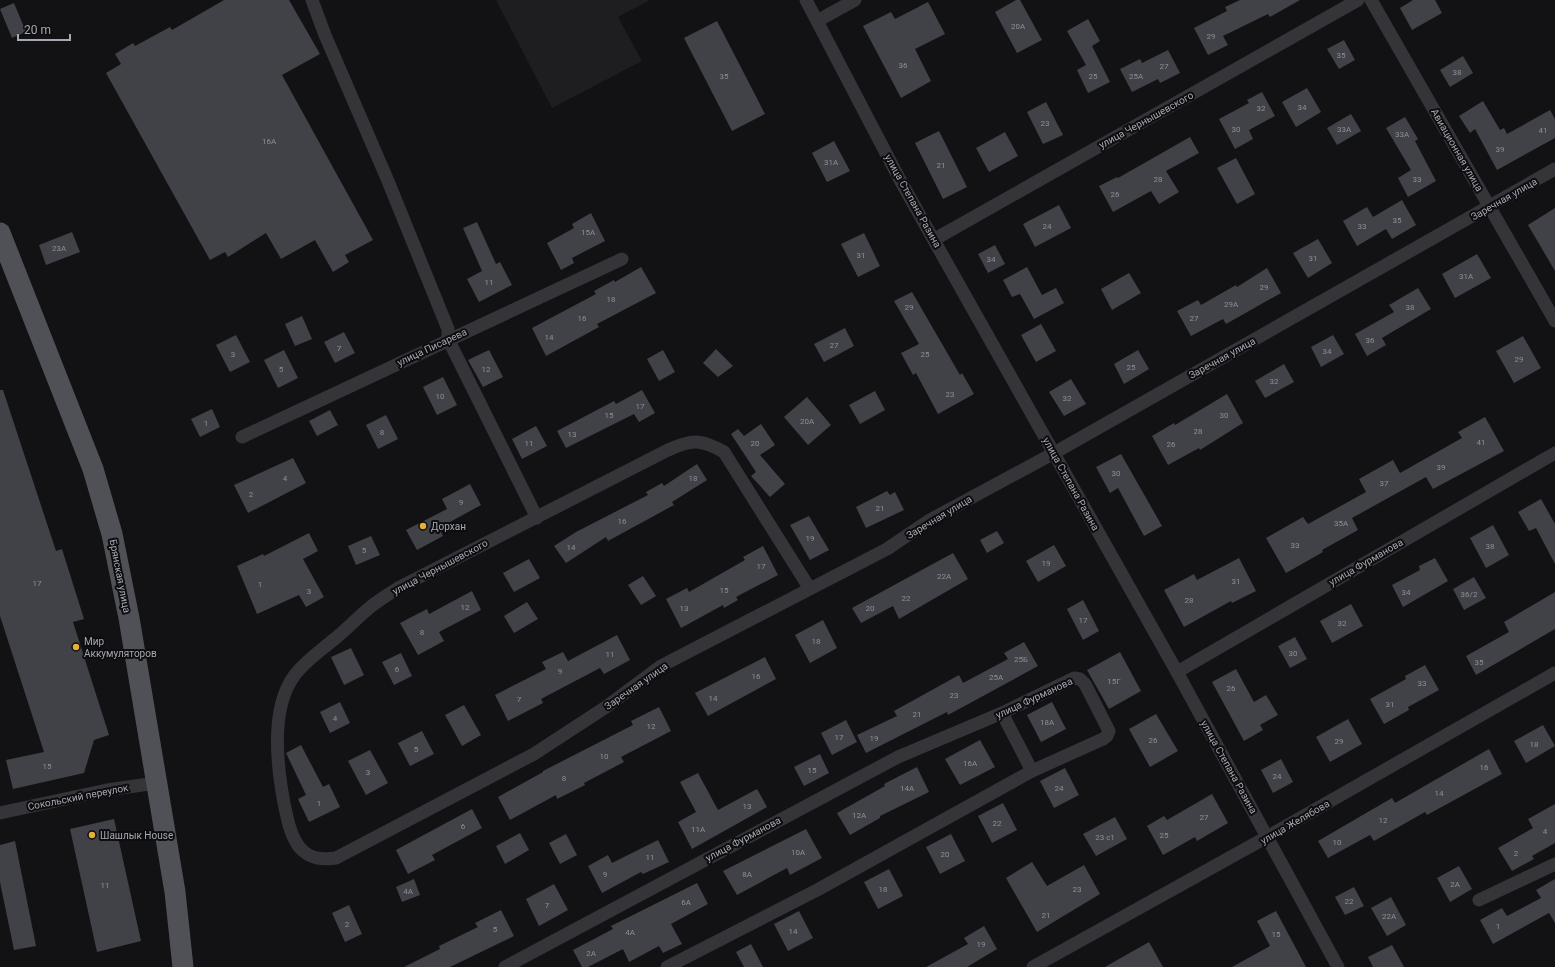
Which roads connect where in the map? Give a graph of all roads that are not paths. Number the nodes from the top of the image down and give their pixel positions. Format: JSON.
{"nodes":[{"id":1,"x":312,"y":0,"type":"edge"},
{"id":2,"x":806,"y":0,"type":"edge"},
{"id":3,"x":855,"y":0,"type":"edge"},
{"id":4,"x":1358,"y":0,"type":"edge"},
{"id":5,"x":1371,"y":0,"type":"edge"},
{"id":6,"x":817,"y":21,"type":"junction"},
{"id":7,"x":1555,"y":169,"type":"edge"},
{"id":8,"x":1489,"y":207,"type":"junction"},
{"id":9,"x":0,"y":233,"type":"edge"},
{"id":10,"x":935,"y":239,"type":"junction"},
{"id":11,"x":622,"y":259,"type":"dead end"},
{"id":12,"x":1555,"y":320,"type":"edge"},
{"id":13,"x":448,"y":339,"type":"junction"},
{"id":14,"x":242,"y":437,"type":"dead end"},
{"id":15,"x":1054,"y":453,"type":"junction"},
{"id":16,"x":1555,"y":453,"type":"edge"},
{"id":17,"x":537,"y":518,"type":"junction"},
{"id":18,"x":810,"y":589,"type":"junction"},
{"id":19,"x":1176,"y":672,"type":"junction"},
{"id":20,"x":1555,"y":674,"type":"edge"},
{"id":21,"x":1002,"y":713,"type":"junction"},
{"id":22,"x":1032,"y":771,"type":"junction"},
{"id":23,"x":156,"y":783,"type":"junction"},
{"id":24,"x":0,"y":813,"type":"edge"},
{"id":25,"x":1267,"y":837,"type":"junction"},
{"id":26,"x":323,"y":860,"type":"joint"},
{"id":27,"x":1555,"y":864,"type":"edge"},
{"id":28,"x":1479,"y":900,"type":"dead end"},
{"id":29,"x":179,"y":935,"type":"junction"},
{"id":30,"x":507,"y":965,"type":"edge"},
{"id":31,"x":175,"y":967,"type":"edge"},
{"id":32,"x":183,"y":967,"type":"edge"},
{"id":33,"x":666,"y":967,"type":"edge"},
{"id":34,"x":1033,"y":967,"type":"edge"},
{"id":35,"x":1338,"y":967,"type":"edge"}],
"edges":[{"from":1,"to":13,"type":"street"},
{"from":2,"to":6,"type":"street","name":"улица Степана Разина"},
{"from":3,"to":6,"type":"street"},
{"from":4,"to":10,"type":"street","name":"улица Чернышевского"},
{"from":5,"to":8,"type":"street","name":"Авиационная улица"},
{"from":6,"to":10,"type":"street","name":"улица Степана Разина"},
{"from":7,"to":8,"type":"street","name":"Заречная улица"},
{"from":8,"to":12,"type":"street","name":"Авиационная улица"},
{"from":8,"to":15,"type":"street","name":"Заречная улица"},
{"from":9,"to":23,"type":"main road","name":"Брянская улица"},
{"from":10,"to":15,"type":"street","name":"улица Степана Разина"},
{"from":11,"to":13,"type":"street","name":"улица Писарева"},
{"from":13,"to":14,"type":"street","name":"улица Писарева"},
{"from":13,"to":17,"type":"street"},
{"from":15,"to":18,"type":"street","name":"Заречная улица"},
{"from":15,"to":19,"type":"street","name":"улица Степана Разина"},
{"from":16,"to":19,"type":"street","name":"улица Фурманова"},
{"from":17,"to":18,"type":"street","name":"улица Чернышевского"},
{"from":17,"to":26,"type":"street","name":"улица Чернышевского"},
{"from":18,"to":26,"type":"street","name":"Заречная улица"},
{"from":19,"to":25,"type":"street","name":"улица Степана Разина"},
{"from":20,"to":25,"type":"street","name":"улица Желябова"},
{"from":21,"to":22,"type":"street"},
{"from":21,"to":22,"type":"street","name":"улица Фурманова"},
{"from":21,"to":30,"type":"street","name":"улица Фурманова"},
{"from":22,"to":33,"type":"street","name":"улица Фурманова"},
{"from":23,"to":24,"type":"street","name":"Сокольский переулок"},
{"from":23,"to":29,"type":"main road","name":"Брянская улица"},
{"from":25,"to":34,"type":"street","name":"улица Желябова"},
{"from":25,"to":35,"type":"street","name":"улица Степана Разина"},
{"from":27,"to":28,"type":"street"},
{"from":29,"to":31,"type":"main road","name":"Брянская улица"},
{"from":29,"to":32,"type":"main road","name":"Брянская улица"}]}
